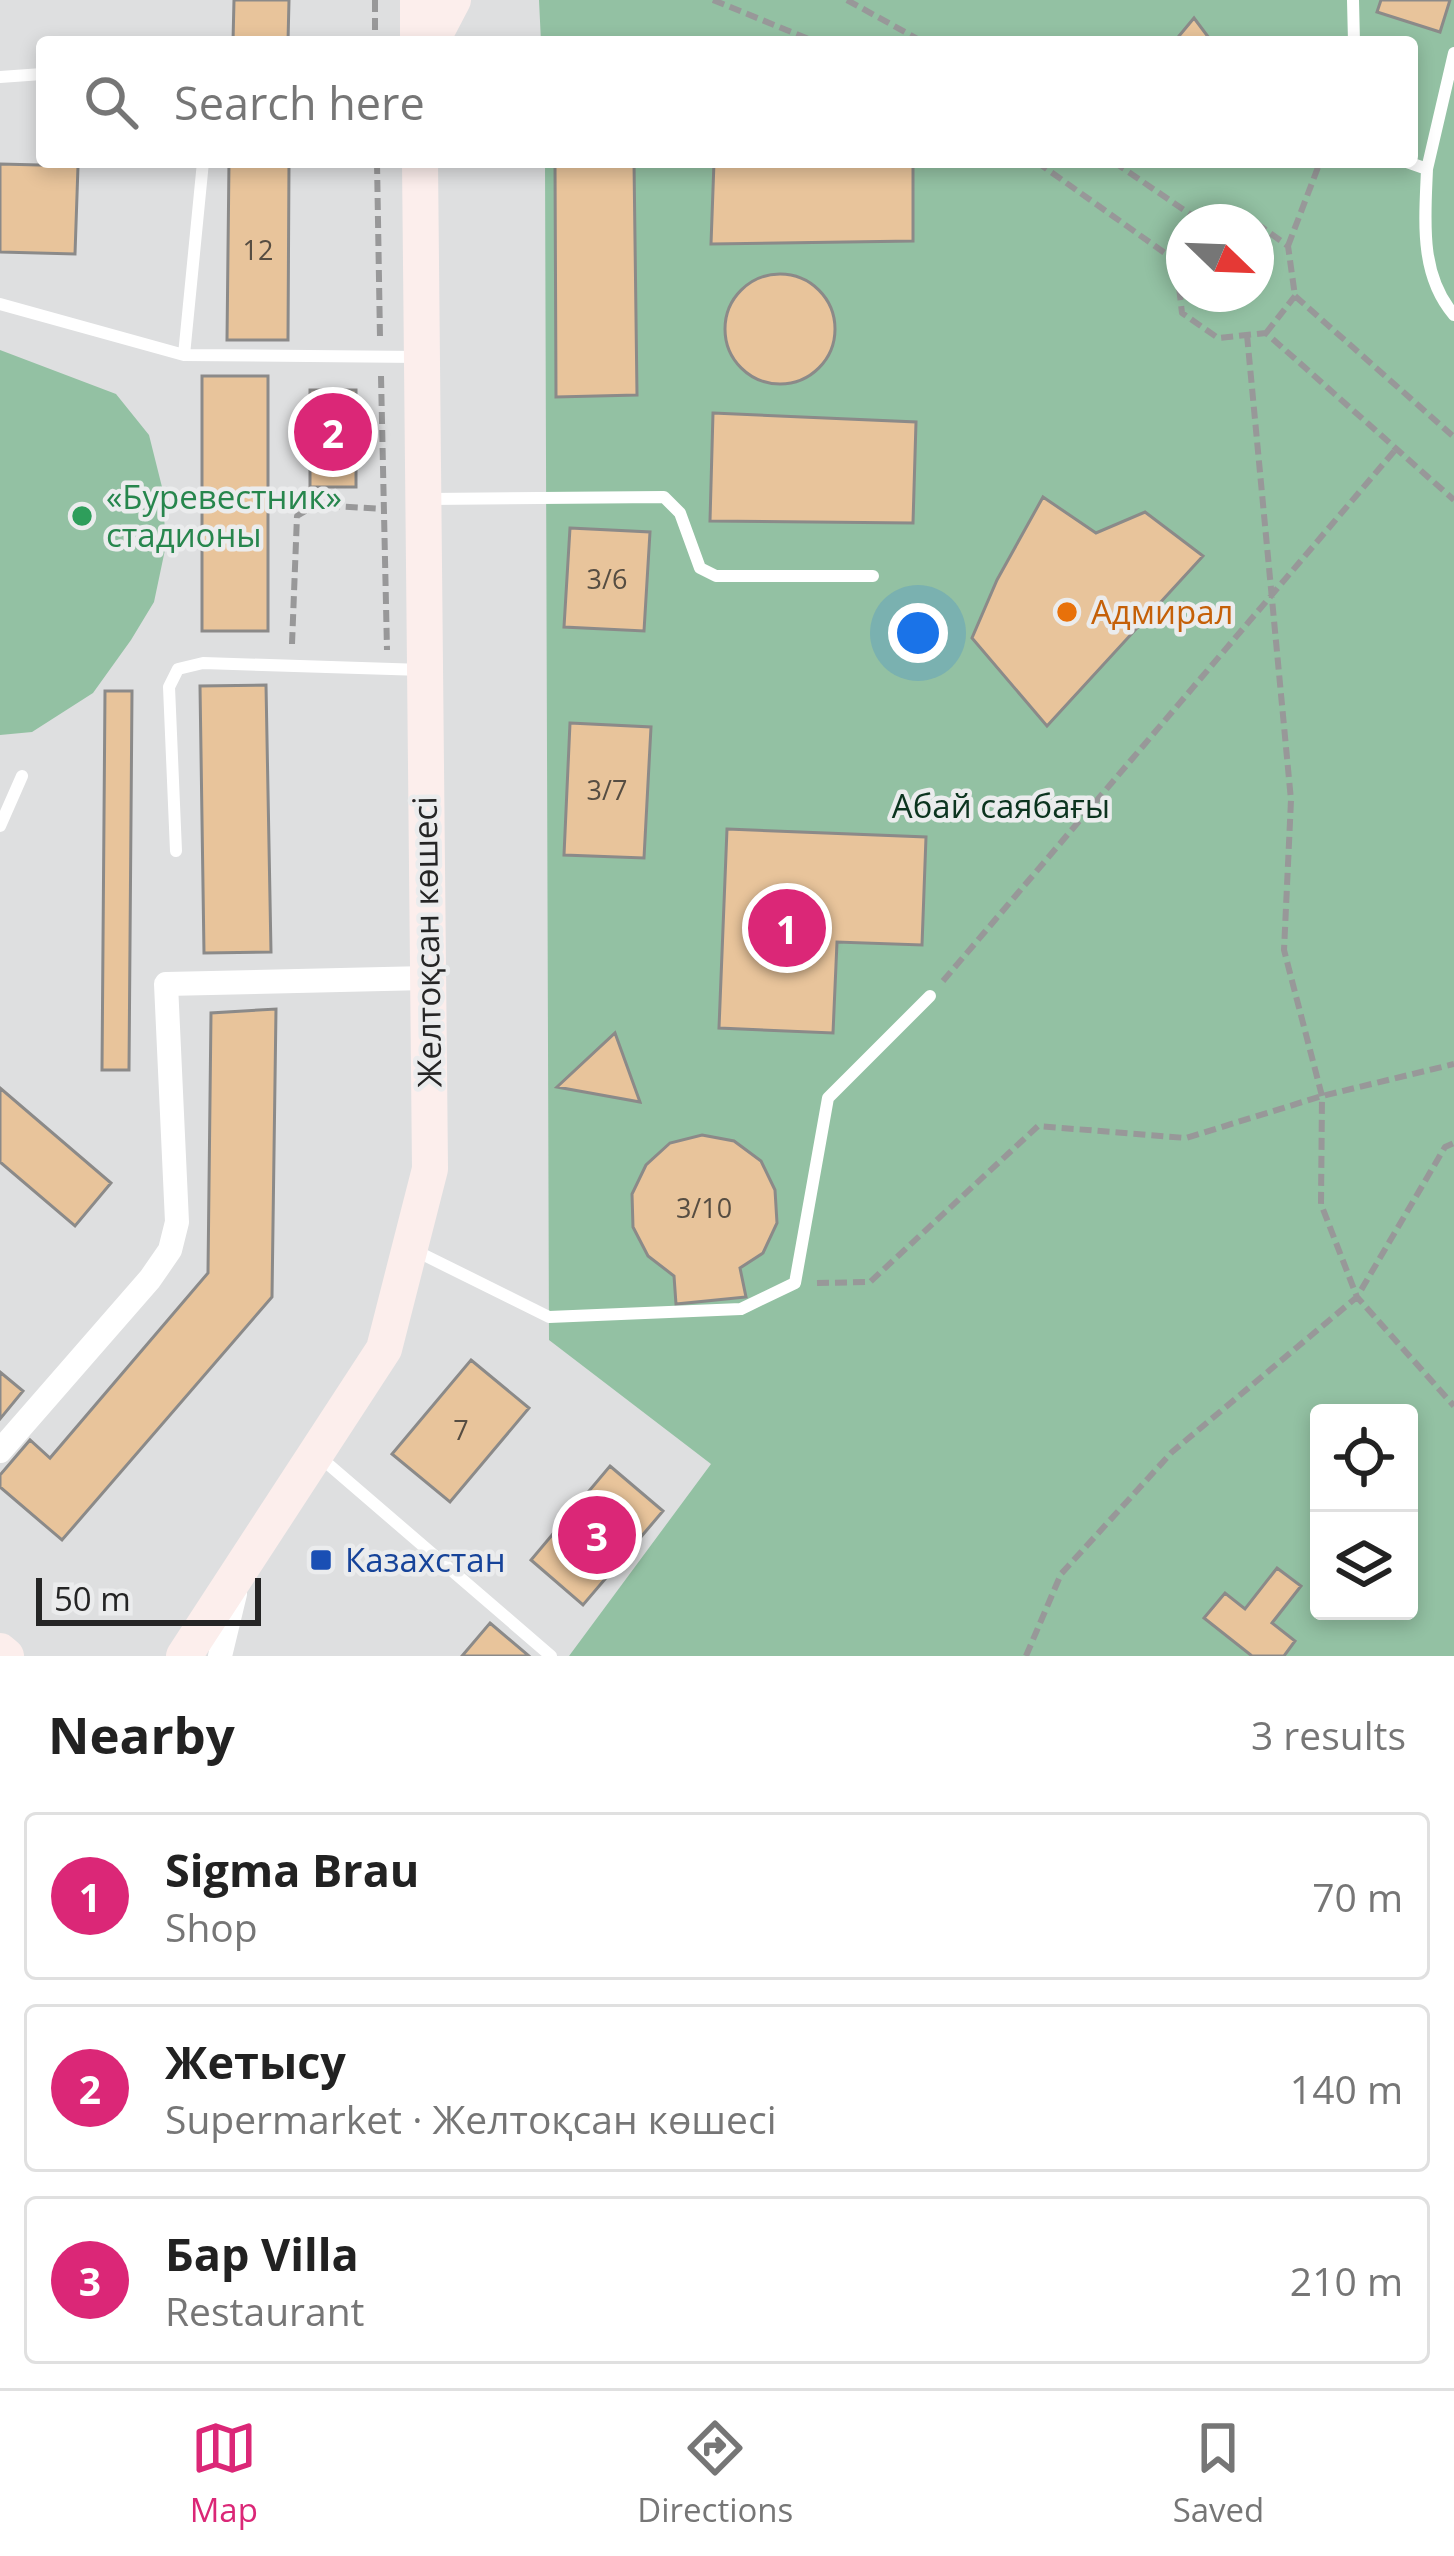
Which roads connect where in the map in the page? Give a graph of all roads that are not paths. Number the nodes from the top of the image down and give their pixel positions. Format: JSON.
{"nodes":[{"id":1,"x":418,"y":0,"type":"edge"},
{"id":2,"x":453,"y":0,"type":"edge"},
{"id":3,"x":1353,"y":0,"type":"edge"},
{"id":4,"x":418,"y":36,"type":"edge"},
{"id":5,"x":434,"y":36,"type":"edge"},
{"id":6,"x":1354,"y":36,"type":"edge"},
{"id":7,"x":1454,"y":53,"type":"edge"},
{"id":8,"x":36,"y":74,"type":"edge"},
{"id":9,"x":0,"y":76,"type":"edge"},
{"id":10,"x":1418,"y":166,"type":"edge"},
{"id":11,"x":202,"y":168,"type":"edge"},
{"id":12,"x":420,"y":168,"type":"edge"},
{"id":13,"x":1427,"y":170,"type":"junction"},
{"id":14,"x":0,"y":304,"type":"edge"},
{"id":15,"x":1454,"y":315,"type":"edge"},
{"id":16,"x":184,"y":355,"type":"junction"},
{"id":17,"x":422,"y":358,"type":"junction"},
{"id":18,"x":423,"y":499,"type":"junction"},
{"id":19,"x":873,"y":577,"type":"dead end"},
{"id":20,"x":406,"y":670,"type":"junction"},
{"id":21,"x":22,"y":776,"type":"dead end"},
{"id":22,"x":0,"y":826,"type":"edge"},
{"id":23,"x":176,"y":851,"type":"dead end"},
{"id":24,"x":427,"y":978,"type":"junction"},
{"id":25,"x":930,"y":996,"type":"road end"},
{"id":26,"x":410,"y":1247,"type":"junction"},
{"id":27,"x":0,"y":1451,"type":"edge"},
{"id":28,"x":316,"y":1454,"type":"junction"},
{"id":29,"x":241,"y":1568,"type":"junction"},
{"id":30,"x":184,"y":1656,"type":"edge"},
{"id":31,"x":220,"y":1656,"type":"edge"},
{"id":32,"x":550,"y":1656,"type":"edge"}],
"edges":[{"from":1,"to":4,"type":"main road"},
{"from":2,"to":5,"type":"main road"},
{"from":3,"to":6,"type":"lane"},
{"from":7,"to":13,"type":"lane"},
{"from":8,"to":9,"type":"lane"},
{"from":10,"to":13,"type":"lane"},
{"from":11,"to":16,"type":"lane"},
{"from":12,"to":17,"type":"main road","name":"Желтоқсан көшесі"},
{"from":13,"to":15,"type":"lane"},
{"from":14,"to":16,"type":"lane"},
{"from":16,"to":17,"type":"lane"},
{"from":17,"to":18,"type":"main road","name":"Желтоқсан көшесі"},
{"from":18,"to":19,"type":"lane"},
{"from":18,"to":20,"type":"main road","name":"Желтоқсан көшесі"},
{"from":20,"to":23,"type":"lane"},
{"from":20,"to":24,"type":"main road","name":"Желтоқсан көшесі"},
{"from":21,"to":22,"type":"lane"},
{"from":24,"to":26,"type":"main road","name":"Желтоқсан көшесі"},
{"from":24,"to":27,"type":"street"},
{"from":25,"to":26,"type":"lane"},
{"from":26,"to":28,"type":"main road","name":"Желтоқсан көшесі"},
{"from":28,"to":29,"type":"main road","name":"Желтоқсан көшесі"},
{"from":28,"to":32,"type":"lane"},
{"from":29,"to":30,"type":"main road","name":"Желтоқсан көшесі"},
{"from":29,"to":31,"type":"street"}]}
